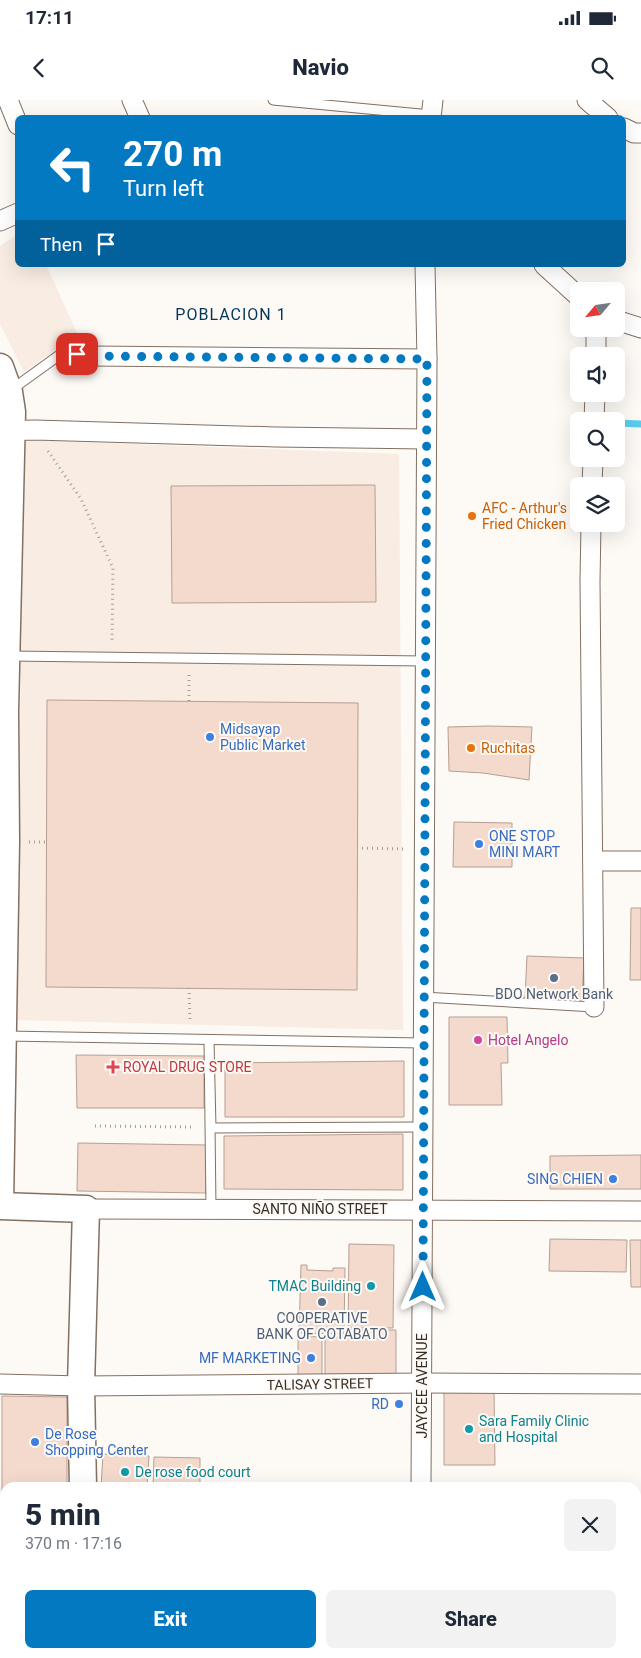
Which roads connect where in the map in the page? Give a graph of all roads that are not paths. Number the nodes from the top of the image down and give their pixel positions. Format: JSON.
{"nodes":[{"id":1,"x":8,"y":100,"type":"edge"},
{"id":2,"x":132,"y":100,"type":"edge"},
{"id":3,"x":273,"y":100,"type":"edge"},
{"id":4,"x":587,"y":100,"type":"edge"},
{"id":5,"x":432,"y":111,"type":"edge"},
{"id":6,"x":139,"y":115,"type":"edge"},
{"id":7,"x":604,"y":115,"type":"edge"},
{"id":8,"x":15,"y":118,"type":"edge"},
{"id":9,"x":626,"y":129,"type":"edge"},
{"id":10,"x":641,"y":133,"type":"edge"},
{"id":11,"x":15,"y":214,"type":"edge"},
{"id":12,"x":0,"y":221,"type":"edge"},
{"id":13,"x":425,"y":267,"type":"edge"},
{"id":14,"x":546,"y":267,"type":"edge"},
{"id":15,"x":570,"y":289,"type":"edge"},
{"id":16,"x":625,"y":323,"type":"edge"},
{"id":17,"x":641,"y":328,"type":"edge"},
{"id":18,"x":90,"y":356,"type":"joint"},
{"id":19,"x":427,"y":359,"type":"junction"},
{"id":20,"x":0,"y":367,"type":"edge"},
{"id":21,"x":9,"y":392,"type":"junction"},
{"id":22,"x":15,"y":430,"type":"edge"},
{"id":23,"x":426,"y":439,"type":"junction"},
{"id":24,"x":592,"y":532,"type":"edge"},
{"id":25,"x":4,"y":594,"type":"edge"},
{"id":26,"x":6,"y":656,"type":"junction"},
{"id":27,"x":426,"y":661,"type":"junction"},
{"id":28,"x":2,"y":711,"type":"edge"},
{"id":29,"x":593,"y":861,"type":"junction"},
{"id":30,"x":641,"y":861,"type":"edge"},
{"id":31,"x":424,"y":997,"type":"junction"},
{"id":32,"x":594,"y":1007,"type":"joint"},
{"id":33,"x":3,"y":1036,"type":"junction"},
{"id":34,"x":209,"y":1040,"type":"junction"},
{"id":35,"x":423,"y":1043,"type":"junction"},
{"id":36,"x":0,"y":1096,"type":"edge"},
{"id":37,"x":423,"y":1127,"type":"junction"},
{"id":38,"x":0,"y":1206,"type":"edge"},
{"id":39,"x":86,"y":1209,"type":"junction"},
{"id":40,"x":211,"y":1209,"type":"junction"},
{"id":41,"x":422,"y":1210,"type":"junction"},
{"id":42,"x":641,"y":1210,"type":"edge"},
{"id":43,"x":423,"y":1383,"type":"junction"},
{"id":44,"x":0,"y":1384,"type":"edge"},
{"id":45,"x":641,"y":1384,"type":"edge"},
{"id":46,"x":82,"y":1386,"type":"junction"},
{"id":47,"x":83,"y":1482,"type":"edge"},
{"id":48,"x":421,"y":1482,"type":"edge"}],
"edges":[{"from":1,"to":8,"type":"street"},
{"from":2,"to":6,"type":"street"},
{"from":3,"to":5,"type":"lane"},
{"from":4,"to":7,"type":"street"},
{"from":9,"to":10,"type":"street"},
{"from":11,"to":12,"type":"street"},
{"from":13,"to":19,"type":"street","name":"JAYCEE AVENUE"},
{"from":14,"to":15,"type":"street"},
{"from":16,"to":17,"type":"street"},
{"from":18,"to":19,"type":"street"},
{"from":18,"to":21,"type":"lane"},
{"from":19,"to":23,"type":"street","name":"JAYCEE AVENUE"},
{"from":20,"to":21,"type":"main road"},
{"from":21,"to":22,"type":"main road"},
{"from":22,"to":23,"type":"street"},
{"from":22,"to":25,"type":"main road"},
{"from":23,"to":27,"type":"street","name":"JAYCEE AVENUE"},
{"from":24,"to":29,"type":"street"},
{"from":25,"to":26,"type":"main road"},
{"from":26,"to":27,"type":"lane"},
{"from":26,"to":28,"type":"main road"},
{"from":27,"to":31,"type":"street","name":"JAYCEE AVENUE"},
{"from":28,"to":33,"type":"main road"},
{"from":29,"to":30,"type":"street"},
{"from":29,"to":32,"type":"street"},
{"from":31,"to":32,"type":"lane"},
{"from":31,"to":35,"type":"street","name":"JAYCEE AVENUE"},
{"from":33,"to":34,"type":"lane"},
{"from":33,"to":36,"type":"main road"},
{"from":34,"to":35,"type":"lane"},
{"from":34,"to":37,"type":"lane"},
{"from":34,"to":40,"type":"lane"},
{"from":35,"to":37,"type":"street","name":"JAYCEE AVENUE"},
{"from":36,"to":38,"type":"main road"},
{"from":37,"to":41,"type":"street","name":"JAYCEE AVENUE"},
{"from":38,"to":39,"type":"main road","name":"SANTO NIÑO STREET"},
{"from":39,"to":40,"type":"street","name":"SANTO NIÑO STREET"},
{"from":39,"to":46,"type":"main road"},
{"from":40,"to":41,"type":"street","name":"SANTO NIÑO STREET"},
{"from":41,"to":42,"type":"street","name":"SANTO NIÑO STREET"},
{"from":41,"to":43,"type":"street","name":"JAYCEE AVENUE"},
{"from":43,"to":45,"type":"street","name":"TALISAY STREET"},
{"from":43,"to":46,"type":"street","name":"TALISAY STREET"},
{"from":43,"to":48,"type":"street","name":"JAYCEE AVENUE"},
{"from":44,"to":46,"type":"street","name":"TALISAY STREET"},
{"from":46,"to":47,"type":"main road"}]}
